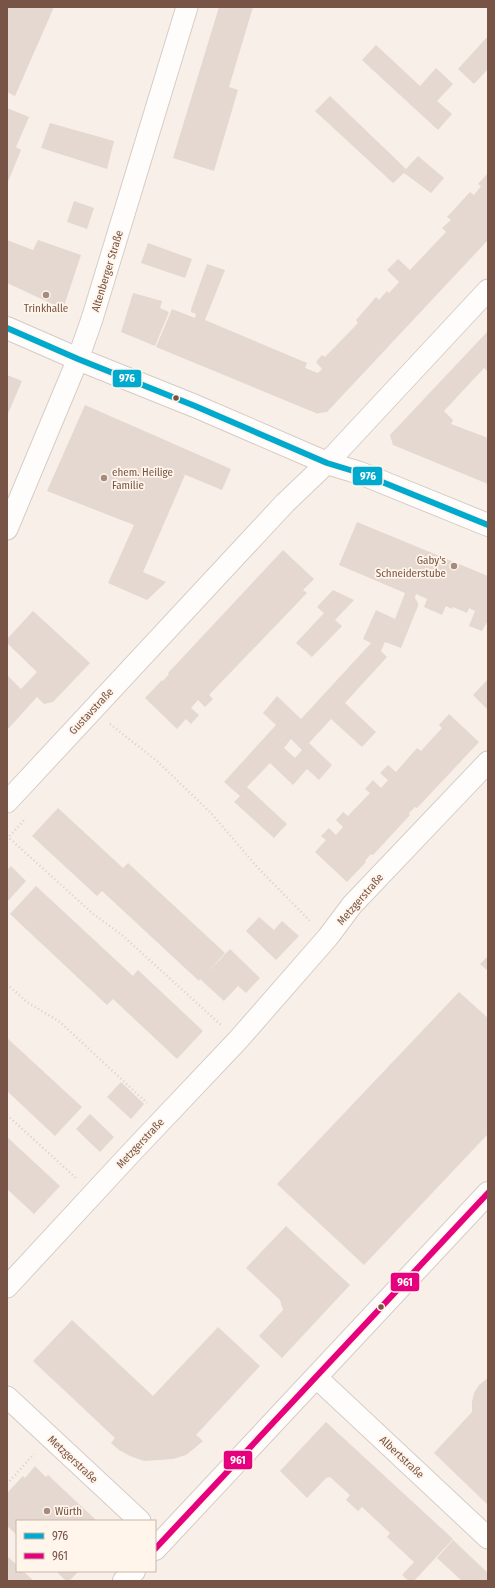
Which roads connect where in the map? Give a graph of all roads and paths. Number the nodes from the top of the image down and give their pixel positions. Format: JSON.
{"nodes":[{"id":1,"x":187,"y":7,"type":"edge"},
{"id":2,"x":488,"y":290,"type":"edge"},
{"id":3,"x":7,"y":328,"type":"edge"},
{"id":4,"x":78,"y":359,"type":"junction"},
{"id":5,"x":327,"y":463,"type":"junction"},
{"id":6,"x":488,"y":525,"type":"edge"},
{"id":7,"x":7,"y":529,"type":"edge"},
{"id":8,"x":91,"y":711,"type":"junction"},
{"id":9,"x":488,"y":762,"type":"edge"},
{"id":10,"x":7,"y":802,"type":"edge"},
{"id":11,"x":7,"y":836,"type":"edge"},
{"id":12,"x":328,"y":937,"type":"junction"},
{"id":13,"x":7,"y":984,"type":"edge"},
{"id":14,"x":238,"y":1040,"type":"junction"},
{"id":15,"x":7,"y":1115,"type":"edge"},
{"id":16,"x":162,"y":1119,"type":"junction"},
{"id":17,"x":488,"y":1193,"type":"edge"},
{"id":18,"x":94,"y":1194,"type":"junction"},
{"id":19,"x":7,"y":1287,"type":"edge"},
{"id":20,"x":316,"y":1377,"type":"junction"},
{"id":21,"x":7,"y":1397,"type":"edge"},
{"id":22,"x":50,"y":1438,"type":"junction"},
{"id":23,"x":7,"y":1484,"type":"edge"},
{"id":24,"x":139,"y":1520,"type":"edge"},
{"id":25,"x":488,"y":1538,"type":"edge"},
{"id":26,"x":157,"y":1542,"type":"edge"},
{"id":27,"x":133,"y":1572,"type":"edge"},
{"id":28,"x":124,"y":1581,"type":"edge"}],
"edges":[{"from":1,"to":4,"type":"street","name":"Altenberger Straße"},
{"from":2,"to":5,"type":"street","name":"Gustavstraße"},
{"from":3,"to":4,"type":"main road"},
{"from":4,"to":5,"type":"main road"},
{"from":4,"to":7,"type":"street","name":"Altenberger Straße"},
{"from":5,"to":6,"type":"main road"},
{"from":5,"to":8,"type":"street","name":"Gustavstraße"},
{"from":8,"to":10,"type":"street","name":"Gustavstraße"},
{"from":8,"to":12,"type":"path"},
{"from":9,"to":12,"type":"street","name":"Metzgerstraße"},
{"from":11,"to":14,"type":"path"},
{"from":12,"to":14,"type":"street","name":"Metzgerstraße"},
{"from":13,"to":16,"type":"path"},
{"from":14,"to":16,"type":"street","name":"Metzgerstraße"},
{"from":15,"to":18,"type":"path"},
{"from":16,"to":18,"type":"street","name":"Metzgerstraße"},
{"from":17,"to":20,"type":"main road"},
{"from":18,"to":19,"type":"street","name":"Metzgerstraße"},
{"from":20,"to":25,"type":"street","name":"Albertstraße"},
{"from":20,"to":26,"type":"main road"},
{"from":21,"to":22,"type":"street","name":"Metzgerstraße"},
{"from":22,"to":23,"type":"path"},
{"from":22,"to":24,"type":"street","name":"Metzgerstraße"},
{"from":27,"to":28,"type":"main road"}]}
